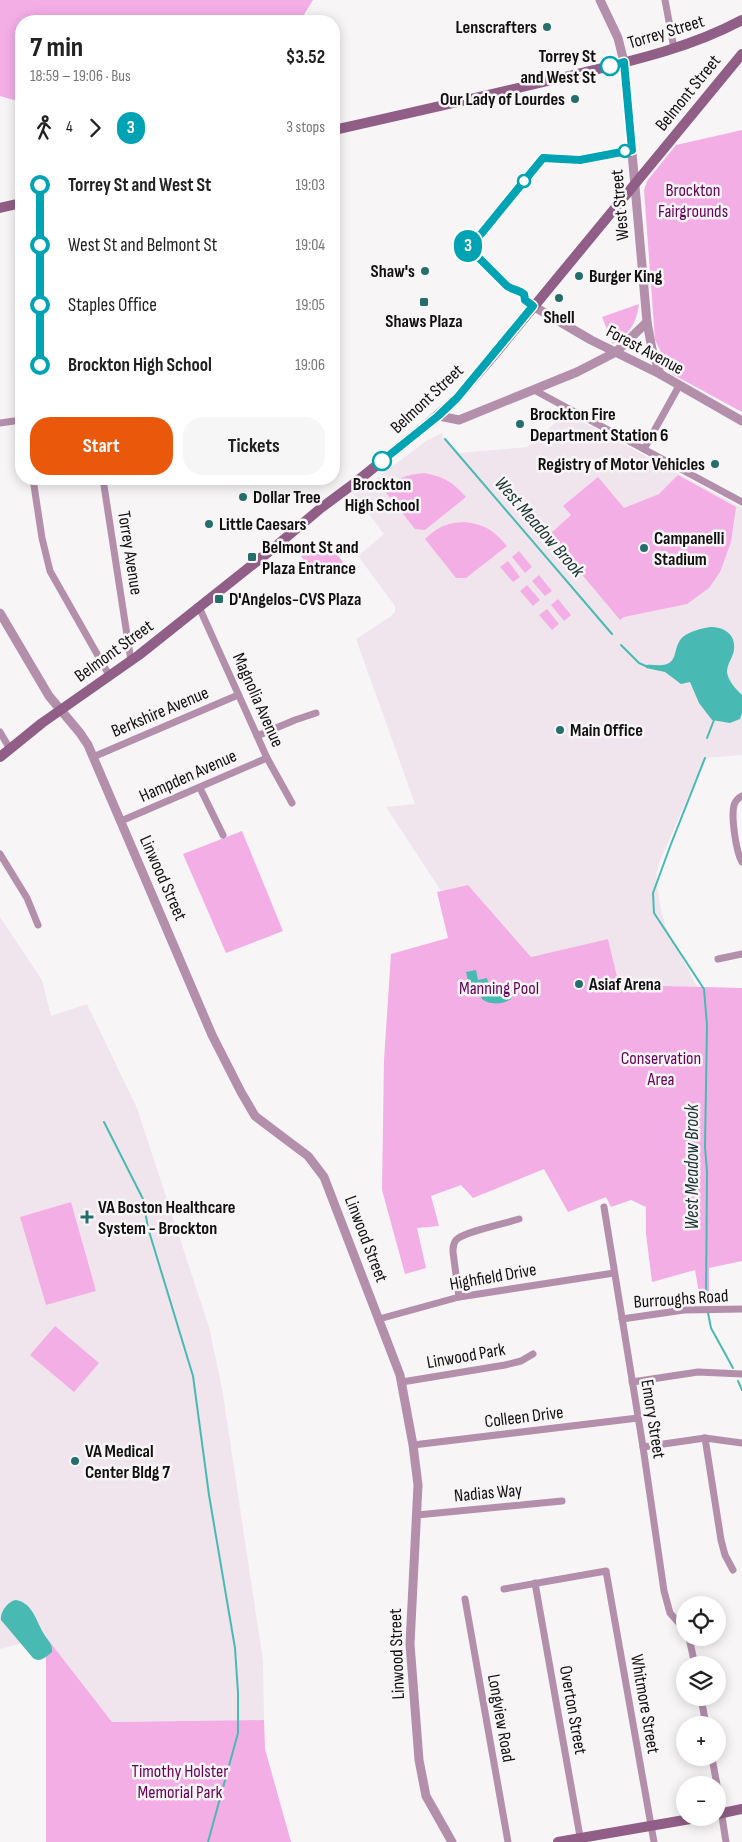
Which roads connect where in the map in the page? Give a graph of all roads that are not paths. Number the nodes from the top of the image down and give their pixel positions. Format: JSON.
{"nodes":[{"id":1,"x":600,"y":0,"type":"edge"},
{"id":2,"x":665,"y":0,"type":"edge"},
{"id":3,"x":742,"y":20,"type":"edge"},
{"id":4,"x":674,"y":48,"type":"junction"},
{"id":5,"x":742,"y":54,"type":"edge"},
{"id":6,"x":624,"y":62,"type":"junction"},
{"id":7,"x":340,"y":129,"type":"edge"},
{"id":8,"x":634,"y":182,"type":"junction"},
{"id":9,"x":15,"y":204,"type":"edge"},
{"id":10,"x":0,"y":208,"type":"edge"},
{"id":11,"x":533,"y":306,"type":"junction"},
{"id":12,"x":647,"y":322,"type":"junction"},
{"id":13,"x":616,"y":352,"type":"junction"},
{"id":14,"x":660,"y":374,"type":"junction"},
{"id":15,"x":678,"y":386,"type":"junction"},
{"id":16,"x":534,"y":390,"type":"junction"},
{"id":17,"x":438,"y":416,"type":"junction"},
{"id":18,"x":15,"y":421,"type":"edge"},
{"id":19,"x":742,"y":421,"type":"edge"},
{"id":20,"x":0,"y":423,"type":"edge"},
{"id":21,"x":644,"y":449,"type":"junction"},
{"id":22,"x":34,"y":485,"type":"edge"},
{"id":23,"x":104,"y":485,"type":"edge"},
{"id":24,"x":742,"y":502,"type":"edge"},
{"id":25,"x":199,"y":607,"type":"junction"},
{"id":26,"x":0,"y":613,"type":"edge"},
{"id":27,"x":131,"y":661,"type":"junction"},
{"id":28,"x":109,"y":675,"type":"junction"},
{"id":29,"x":238,"y":695,"type":"junction"},
{"id":30,"x":62,"y":709,"type":"junction"},
{"id":31,"x":316,"y":713,"type":"dead end"},
{"id":32,"x":0,"y":732,"type":"edge"},
{"id":33,"x":257,"y":736,"type":"junction"},
{"id":34,"x":10,"y":750,"type":"junction"},
{"id":35,"x":0,"y":757,"type":"edge"},
{"id":36,"x":93,"y":757,"type":"junction"},
{"id":37,"x":267,"y":758,"type":"junction"},
{"id":38,"x":200,"y":788,"type":"junction"},
{"id":39,"x":742,"y":796,"type":"edge"},
{"id":40,"x":292,"y":803,"type":"dead end"},
{"id":41,"x":121,"y":821,"type":"junction"},
{"id":42,"x":223,"y":836,"type":"dead end"},
{"id":43,"x":0,"y":854,"type":"edge"},
{"id":44,"x":742,"y":862,"type":"edge"},
{"id":45,"x":38,"y":925,"type":"dead end"},
{"id":46,"x":742,"y":954,"type":"edge"},
{"id":47,"x":718,"y":959,"type":"dead end"},
{"id":48,"x":604,"y":1207,"type":"dead end"},
{"id":49,"x":518,"y":1219,"type":"dead end"},
{"id":50,"x":614,"y":1273,"type":"junction"},
{"id":51,"x":459,"y":1297,"type":"junction"},
{"id":52,"x":742,"y":1309,"type":"edge"},
{"id":53,"x":379,"y":1319,"type":"junction"},
{"id":54,"x":622,"y":1319,"type":"junction"},
{"id":55,"x":533,"y":1354,"type":"dead end"},
{"id":56,"x":742,"y":1374,"type":"edge"},
{"id":57,"x":402,"y":1382,"type":"junction"},
{"id":58,"x":632,"y":1382,"type":"junction"},
{"id":59,"x":638,"y":1418,"type":"junction"},
{"id":60,"x":705,"y":1438,"type":"junction"},
{"id":61,"x":742,"y":1443,"type":"edge"},
{"id":62,"x":413,"y":1445,"type":"junction"},
{"id":63,"x":643,"y":1447,"type":"junction"},
{"id":64,"x":562,"y":1501,"type":"dead end"},
{"id":65,"x":417,"y":1515,"type":"junction"},
{"id":66,"x":733,"y":1570,"type":"dead end"},
{"id":67,"x":535,"y":1584,"type":"junction"},
{"id":68,"x":504,"y":1589,"type":"dead end"},
{"id":69,"x":465,"y":1599,"type":"dead end"},
{"id":70,"x":676,"y":1620,"type":"edge"},
{"id":71,"x":742,"y":1809,"type":"edge"},
{"id":72,"x":726,"y":1812,"type":"edge"},
{"id":73,"x":676,"y":1822,"type":"edge"},
{"id":74,"x":651,"y":1826,"type":"junction"},
{"id":75,"x":722,"y":1826,"type":"edge"},
{"id":76,"x":580,"y":1840,"type":"edge"},
{"id":77,"x":452,"y":1842,"type":"edge"},
{"id":78,"x":508,"y":1842,"type":"edge"},
{"id":79,"x":558,"y":1842,"type":"edge"},
{"id":80,"x":654,"y":1842,"type":"edge"},
{"id":81,"x":726,"y":1842,"type":"edge"}],
"edges":[{"from":1,"to":6,"type":"street","name":"West Street"},
{"from":2,"to":4,"type":"street"},
{"from":3,"to":4,"type":"main road","name":"Torrey Street"},
{"from":4,"to":6,"type":"main road","name":"Torrey Street"},
{"from":5,"to":8,"type":"main road","name":"Belmont Street"},
{"from":6,"to":7,"type":"main road","name":"Torrey Street"},
{"from":6,"to":8,"type":"street","name":"West Street"},
{"from":8,"to":11,"type":"main road","name":"Belmont Street"},
{"from":8,"to":12,"type":"street","name":"West Street"},
{"from":9,"to":10,"type":"main road"},
{"from":11,"to":13,"type":"street","name":"Forest Avenue"},
{"from":11,"to":17,"type":"main road","name":"Belmont Street"},
{"from":12,"to":13,"type":"street"},
{"from":12,"to":14,"type":"street","name":"West Street"},
{"from":13,"to":14,"type":"street","name":"Forest Avenue"},
{"from":13,"to":16,"type":"street"},
{"from":14,"to":15,"type":"street","name":"Forest Avenue"},
{"from":15,"to":19,"type":"street","name":"Forest Avenue"},
{"from":15,"to":21,"type":"street"},
{"from":16,"to":17,"type":"street"},
{"from":16,"to":21,"type":"street"},
{"from":17,"to":25,"type":"main road","name":"Belmont Street"},
{"from":18,"to":20,"type":"street"},
{"from":21,"to":24,"type":"street"},
{"from":22,"to":28,"type":"street"},
{"from":23,"to":27,"type":"street","name":"Torrey Avenue"},
{"from":25,"to":27,"type":"main road","name":"Belmont Street"},
{"from":25,"to":29,"type":"street","name":"Magnolia Avenue"},
{"from":26,"to":30,"type":"street","name":"Linwood Street"},
{"from":27,"to":28,"type":"main road","name":"Belmont Street"},
{"from":28,"to":30,"type":"main road","name":"Belmont Street"},
{"from":29,"to":33,"type":"street","name":"Magnolia Avenue"},
{"from":29,"to":36,"type":"street","name":"Berkshire Avenue"},
{"from":30,"to":34,"type":"main road","name":"Belmont Street"},
{"from":30,"to":36,"type":"street","name":"Linwood Street"},
{"from":31,"to":33,"type":"street"},
{"from":32,"to":34,"type":"street"},
{"from":33,"to":37,"type":"street","name":"Magnolia Avenue"},
{"from":34,"to":35,"type":"main road","name":"Belmont Street"},
{"from":36,"to":41,"type":"street","name":"Linwood Street"},
{"from":37,"to":38,"type":"street","name":"Hampden Avenue"},
{"from":37,"to":40,"type":"street","name":"Magnolia Avenue"},
{"from":38,"to":41,"type":"street","name":"Hampden Avenue"},
{"from":38,"to":42,"type":"street"},
{"from":39,"to":44,"type":"street"},
{"from":41,"to":53,"type":"street","name":"Linwood Street"},
{"from":43,"to":45,"type":"street"},
{"from":46,"to":47,"type":"street"},
{"from":48,"to":50,"type":"street","name":"Emory Street"},
{"from":49,"to":51,"type":"street"},
{"from":50,"to":51,"type":"street","name":"Highfield Drive"},
{"from":50,"to":54,"type":"street","name":"Emory Street"},
{"from":51,"to":53,"type":"street","name":"Highfield Drive"},
{"from":52,"to":54,"type":"street","name":"Burroughs Road"},
{"from":53,"to":57,"type":"street","name":"Linwood Street"},
{"from":54,"to":58,"type":"street","name":"Emory Street"},
{"from":55,"to":57,"type":"street","name":"Linwood Park"},
{"from":56,"to":58,"type":"street"},
{"from":57,"to":62,"type":"street","name":"Linwood Street"},
{"from":58,"to":59,"type":"street","name":"Emory Street"},
{"from":59,"to":62,"type":"street","name":"Colleen Drive"},
{"from":59,"to":63,"type":"street","name":"Emory Street"},
{"from":60,"to":61,"type":"street"},
{"from":60,"to":63,"type":"street"},
{"from":60,"to":66,"type":"street"},
{"from":62,"to":65,"type":"street","name":"Linwood Street"},
{"from":63,"to":70,"type":"street","name":"Emory Street"},
{"from":64,"to":65,"type":"street","name":"Nadias Way"},
{"from":65,"to":77,"type":"street","name":"Linwood Street"},
{"from":67,"to":68,"type":"street"},
{"from":67,"to":74,"type":"street","name":"Whitmore Street"},
{"from":67,"to":76,"type":"street","name":"Overton Street"},
{"from":69,"to":78,"type":"street","name":"Longview Road"},
{"from":71,"to":72,"type":"main road"},
{"from":73,"to":74,"type":"main road"},
{"from":74,"to":76,"type":"main road"},
{"from":74,"to":80,"type":"street","name":"Whitmore Street"},
{"from":75,"to":81,"type":"street"},
{"from":76,"to":79,"type":"main road"}]}
